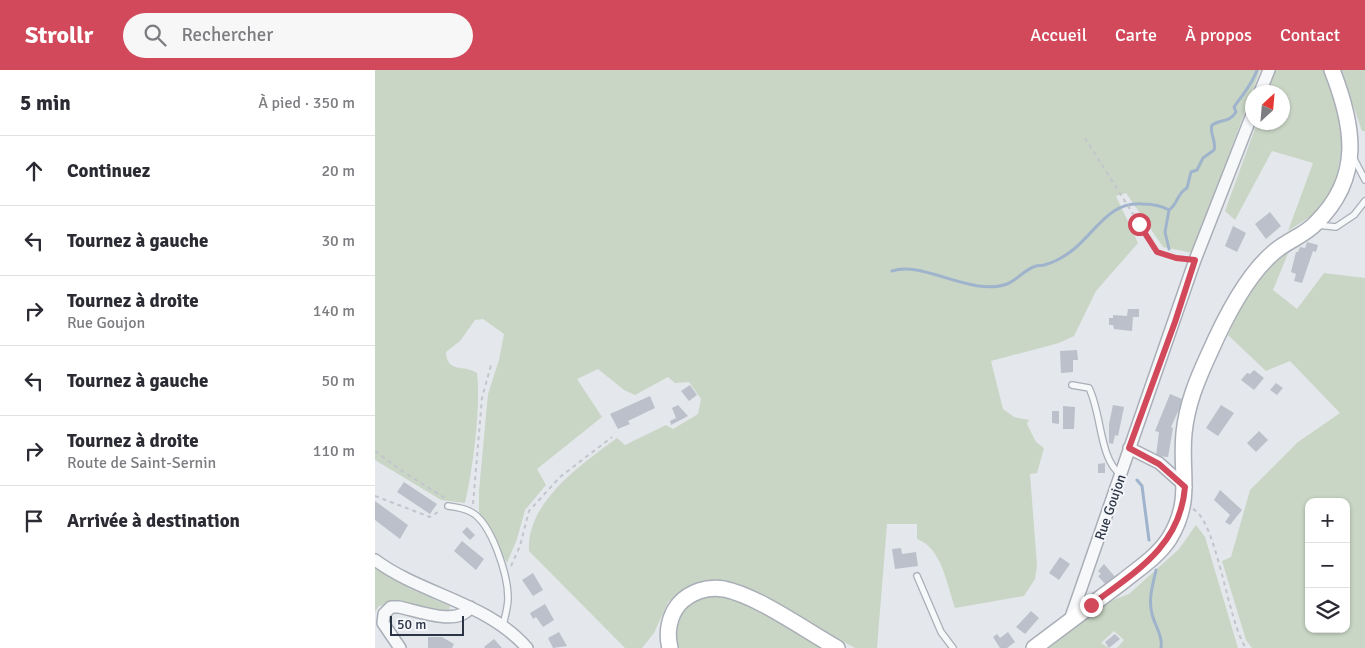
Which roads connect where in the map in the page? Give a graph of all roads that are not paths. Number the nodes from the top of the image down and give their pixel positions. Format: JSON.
{"nodes":[{"id":1,"x":1269,"y":70,"type":"edge"},
{"id":2,"x":1332,"y":70,"type":"edge"},
{"id":3,"x":1263,"y":85,"type":"edge"},
{"id":4,"x":1246,"y":130,"type":"edge"},
{"id":5,"x":1351,"y":153,"type":"junction"},
{"id":6,"x":1365,"y":180,"type":"edge"},
{"id":7,"x":1365,"y":201,"type":"edge"},
{"id":8,"x":1315,"y":225,"type":"junction"},
{"id":9,"x":1072,"y":385,"type":"dead end"},
{"id":10,"x":1129,"y":448,"type":"junction"},
{"id":11,"x":1121,"y":475,"type":"junction"},
{"id":12,"x":1185,"y":487,"type":"junction"},
{"id":13,"x":448,"y":506,"type":"road end"},
{"id":14,"x":375,"y":560,"type":"edge"},
{"id":15,"x":917,"y":576,"type":"dead end"},
{"id":16,"x":470,"y":608,"type":"junction"},
{"id":17,"x":1070,"y":620,"type":"junction"},
{"id":18,"x":503,"y":625,"type":"junction"},
{"id":19,"x":400,"y":648,"type":"edge"},
{"id":20,"x":527,"y":648,"type":"edge"},
{"id":21,"x":670,"y":648,"type":"edge"},
{"id":22,"x":837,"y":648,"type":"edge"},
{"id":23,"x":953,"y":648,"type":"edge"},
{"id":24,"x":1034,"y":648,"type":"edge"}],
"edges":[{"from":1,"to":3,"type":"street"},
{"from":2,"to":5,"type":"street"},
{"from":4,"to":10,"type":"street","name":"Rue Goujon"},
{"from":5,"to":6,"type":"lane"},
{"from":5,"to":8,"type":"street"},
{"from":7,"to":8,"type":"lane"},
{"from":8,"to":12,"type":"street"},
{"from":9,"to":11,"type":"lane"},
{"from":10,"to":11,"type":"street","name":"Rue Goujon"},
{"from":10,"to":12,"type":"street"},
{"from":11,"to":17,"type":"street","name":"Rue Goujon"},
{"from":12,"to":17,"type":"street"},
{"from":13,"to":18,"type":"lane"},
{"from":14,"to":16,"type":"street"},
{"from":15,"to":23,"type":"lane"},
{"from":16,"to":18,"type":"street"},
{"from":16,"to":19,"type":"street"},
{"from":17,"to":24,"type":"street"},
{"from":18,"to":20,"type":"street"},
{"from":21,"to":22,"type":"street"}]}
